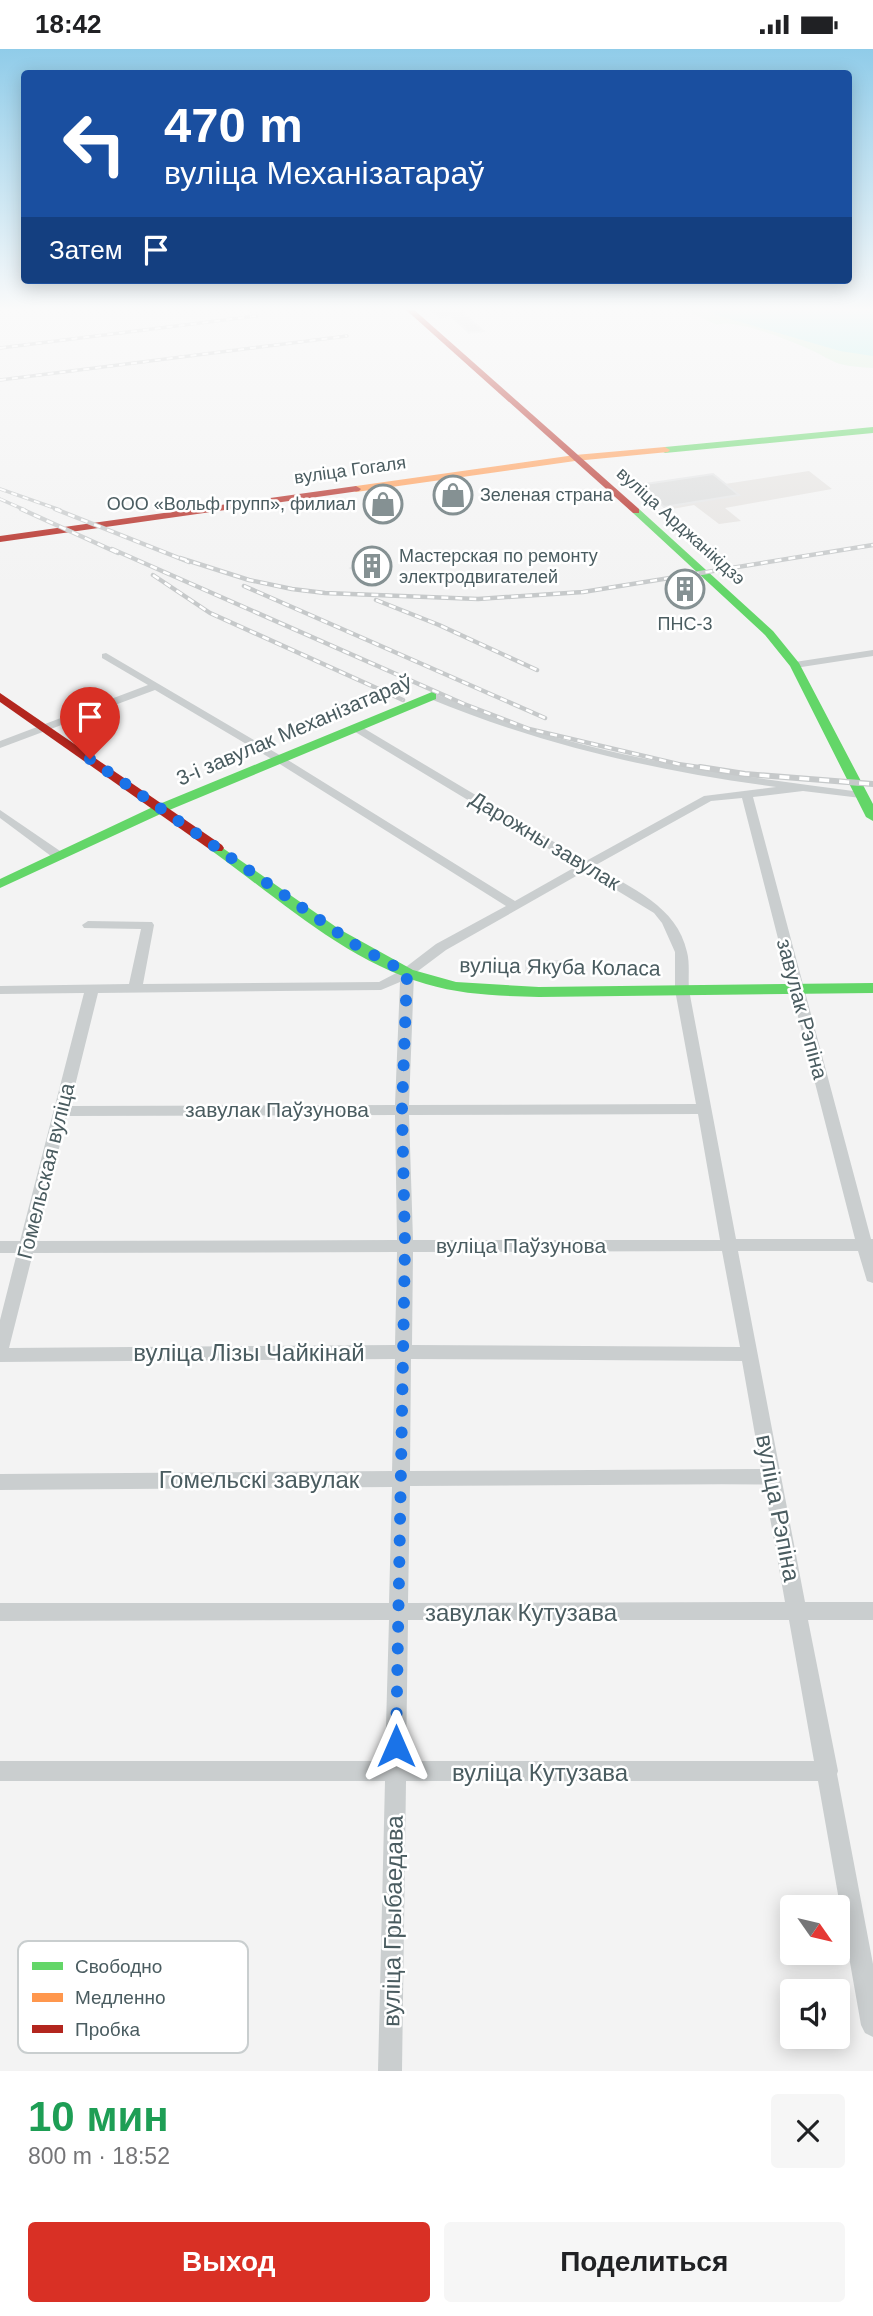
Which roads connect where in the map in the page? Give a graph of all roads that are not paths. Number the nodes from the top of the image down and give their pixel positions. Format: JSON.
{"nodes":[{"id":1,"x":514,"y":402,"type":"edge"},
{"id":2,"x":873,"y":430,"type":"edge"},
{"id":3,"x":575,"y":457,"type":"junction"},
{"id":4,"x":0,"y":539,"type":"edge"},
{"id":5,"x":873,"y":653,"type":"edge"},
{"id":6,"x":106,"y":656,"type":"dead end"},
{"id":7,"x":795,"y":665,"type":"junction"},
{"id":8,"x":155,"y":686,"type":"junction"},
{"id":9,"x":432,"y":696,"type":"joint"},
{"id":10,"x":0,"y":697,"type":"edge"},
{"id":11,"x":44,"y":728,"type":"junction"},
{"id":12,"x":356,"y":728,"type":"junction"},
{"id":13,"x":0,"y":745,"type":"edge"},
{"id":14,"x":279,"y":759,"type":"junction"},
{"id":15,"x":802,"y":788,"type":"junction"},
{"id":16,"x":747,"y":794,"type":"junction"},
{"id":17,"x":861,"y":795,"type":"junction"},
{"id":18,"x":162,"y":808,"type":"junction"},
{"id":19,"x":0,"y":813,"type":"edge"},
{"id":20,"x":873,"y":817,"type":"edge"},
{"id":21,"x":59,"y":856,"type":"junction"},
{"id":22,"x":588,"y":866,"type":"junction"},
{"id":23,"x":0,"y":884,"type":"edge"},
{"id":24,"x":515,"y":906,"type":"junction"},
{"id":25,"x":88,"y":925,"type":"dead end"},
{"id":26,"x":407,"y":973,"type":"junction"},
{"id":27,"x":797,"y":988,"type":"junction"},
{"id":28,"x":873,"y":988,"type":"edge"},
{"id":29,"x":135,"y":989,"type":"junction"},
{"id":30,"x":92,"y":990,"type":"junction"},
{"id":31,"x":682,"y":990,"type":"junction"},
{"id":32,"x":0,"y":991,"type":"edge"},
{"id":33,"x":402,"y":1109,"type":"junction"},
{"id":34,"x":704,"y":1109,"type":"junction"},
{"id":35,"x":61,"y":1111,"type":"junction"},
{"id":36,"x":405,"y":1245,"type":"junction"},
{"id":37,"x":869,"y":1245,"type":"edge"},
{"id":38,"x":0,"y":1247,"type":"edge"},
{"id":39,"x":26,"y":1247,"type":"junction"},
{"id":40,"x":730,"y":1247,"type":"junction"},
{"id":41,"x":873,"y":1277,"type":"edge"},
{"id":42,"x":401,"y":1352,"type":"junction"},
{"id":43,"x":0,"y":1354,"type":"edge"},
{"id":44,"x":750,"y":1354,"type":"junction"},
{"id":45,"x":771,"y":1476,"type":"junction"},
{"id":46,"x":400,"y":1479,"type":"junction"},
{"id":47,"x":0,"y":1482,"type":"edge"},
{"id":48,"x":873,"y":1611,"type":"edge"},
{"id":49,"x":0,"y":1612,"type":"edge"},
{"id":50,"x":398,"y":1613,"type":"junction"},
{"id":51,"x":798,"y":1613,"type":"junction"},
{"id":52,"x":0,"y":1771,"type":"edge"},
{"id":53,"x":828,"y":1771,"type":"junction"},
{"id":54,"x":396,"y":1773,"type":"junction"},
{"id":55,"x":873,"y":2025,"type":"edge"},
{"id":56,"x":390,"y":2071,"type":"edge"}],
"edges":[{"from":1,"to":3,"type":"main road","name":"вуліца Арджанікідзэ"},
{"from":2,"to":3,"type":"main road","name":"вуліца Гогаля"},
{"from":3,"to":4,"type":"main road","name":"вуліца Гогаля"},
{"from":3,"to":7,"type":"main road","name":"вуліца Арджанікідзэ"},
{"from":5,"to":7,"type":"street"},
{"from":6,"to":8,"type":"street"},
{"from":7,"to":17,"type":"main road","name":"вуліца Арджанікідзэ"},
{"from":8,"to":11,"type":"street"},
{"from":8,"to":14,"type":"street"},
{"from":9,"to":12,"type":"main road","name":"3-і завулак Механізатараў"},
{"from":9,"to":15,"type":"street","name":"3-і завулак Механізатараў"},
{"from":10,"to":11,"type":"main road","name":"вуліца Якуба Коласа"},
{"from":11,"to":13,"type":"street"},
{"from":11,"to":18,"type":"main road","name":"вуліца Якуба Коласа"},
{"from":12,"to":14,"type":"main road","name":"3-і завулак Механізатараў"},
{"from":12,"to":22,"type":"street","name":"Дарожны завулак"},
{"from":14,"to":18,"type":"main road","name":"3-і завулак Механізатараў"},
{"from":14,"to":24,"type":"street"},
{"from":15,"to":16,"type":"street"},
{"from":15,"to":17,"type":"street","name":"3-і завулак Механізатараў"},
{"from":16,"to":22,"type":"street"},
{"from":16,"to":27,"type":"street","name":"завулак Рэпіна"},
{"from":17,"to":20,"type":"main road","name":"вуліца Арджанікідзэ"},
{"from":18,"to":21,"type":"main road","name":"3-і завулак Механізатараў"},
{"from":18,"to":26,"type":"main road","name":"вуліца Якуба Коласа"},
{"from":19,"to":21,"type":"street"},
{"from":21,"to":23,"type":"main road","name":"3-і завулак Механізатараў"},
{"from":22,"to":24,"type":"street"},
{"from":22,"to":31,"type":"street","name":"Дарожны завулак"},
{"from":24,"to":26,"type":"street"},
{"from":25,"to":29,"type":"street"},
{"from":26,"to":29,"type":"street"},
{"from":26,"to":31,"type":"main road","name":"вуліца Якуба Коласа"},
{"from":26,"to":33,"type":"street","name":"вуліца Грыбаедава"},
{"from":27,"to":28,"type":"main road","name":"вуліца Якуба Коласа"},
{"from":27,"to":31,"type":"main road","name":"вуліца Якуба Коласа"},
{"from":27,"to":37,"type":"street","name":"завулак Рэпіна"},
{"from":29,"to":30,"type":"street"},
{"from":30,"to":32,"type":"street"},
{"from":30,"to":35,"type":"street","name":"Гомельская вуліца"},
{"from":31,"to":34,"type":"street","name":"вуліца Рэпіна"},
{"from":33,"to":34,"type":"street","name":"завулак Паўзунова"},
{"from":33,"to":35,"type":"street","name":"завулак Паўзунова"},
{"from":33,"to":36,"type":"street","name":"вуліца Грыбаедава"},
{"from":34,"to":40,"type":"street","name":"вуліца Рэпіна"},
{"from":35,"to":39,"type":"street","name":"Гомельская вуліца"},
{"from":36,"to":39,"type":"street","name":"вуліца Паўзунова"},
{"from":36,"to":40,"type":"street","name":"вуліца Паўзунова"},
{"from":36,"to":42,"type":"street","name":"вуліца Грыбаедава"},
{"from":37,"to":40,"type":"street","name":"вуліца Паўзунова"},
{"from":37,"to":41,"type":"street","name":"завулак Рэпіна"},
{"from":38,"to":39,"type":"street","name":"вуліца Паўзунова"},
{"from":39,"to":43,"type":"street","name":"Гомельская вуліца"},
{"from":40,"to":44,"type":"street","name":"вуліца Рэпіна"},
{"from":42,"to":43,"type":"street","name":"вуліца Лізы Чайкінай"},
{"from":42,"to":44,"type":"street","name":"вуліца Лізы Чайкінай"},
{"from":42,"to":46,"type":"street","name":"вуліца Грыбаедава"},
{"from":44,"to":45,"type":"street","name":"вуліца Рэпіна"},
{"from":45,"to":46,"type":"street","name":"Гомельскі завулак"},
{"from":45,"to":51,"type":"street","name":"вуліца Рэпіна"},
{"from":46,"to":47,"type":"street","name":"Гомельскі завулак"},
{"from":46,"to":50,"type":"street","name":"вуліца Грыбаедава"},
{"from":48,"to":51,"type":"street","name":"завулак Кутузава"},
{"from":49,"to":50,"type":"street","name":"завулак Кутузава"},
{"from":50,"to":51,"type":"street","name":"завулак Кутузава"},
{"from":50,"to":54,"type":"street","name":"вуліца Грыбаедава"},
{"from":51,"to":53,"type":"street","name":"вуліца Рэпіна"},
{"from":52,"to":54,"type":"street","name":"вуліца Кутузава"},
{"from":53,"to":54,"type":"street","name":"вуліца Кутузава"},
{"from":53,"to":55,"type":"street","name":"вуліца Рэпіна"},
{"from":54,"to":56,"type":"street","name":"вуліца Грыбаедава"}]}
